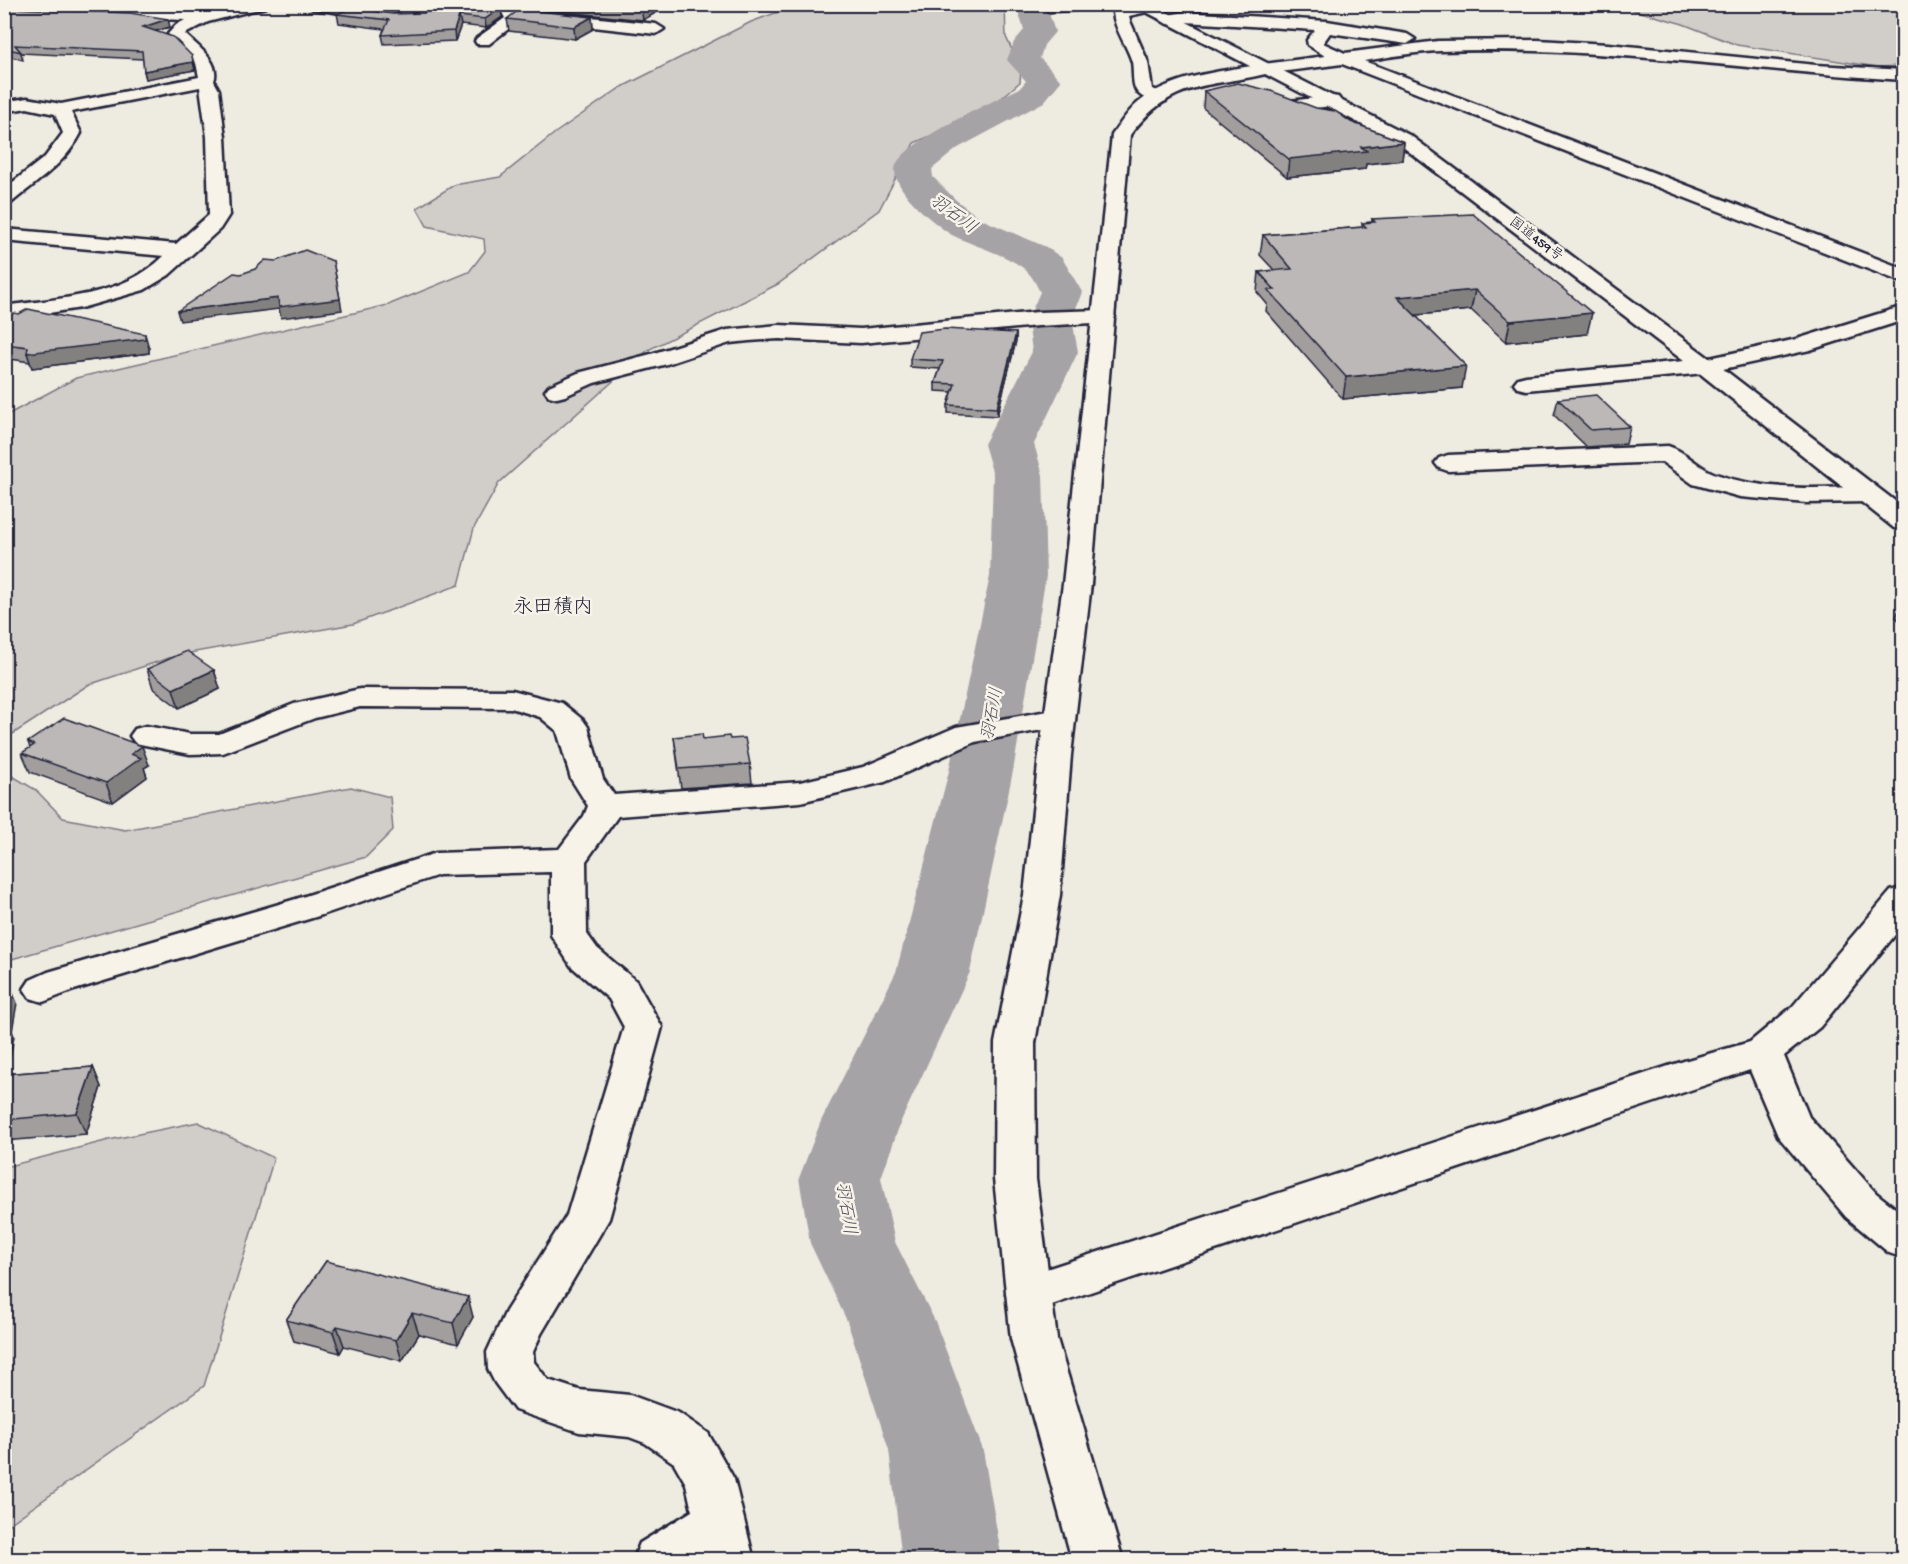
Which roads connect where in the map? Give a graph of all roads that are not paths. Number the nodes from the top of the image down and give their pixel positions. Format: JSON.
{"nodes":[{"id":1,"x":261,"y":4,"type":"edge"},
{"id":2,"x":313,"y":4,"type":"edge"},
{"id":3,"x":1142,"y":6,"type":"edge"},
{"id":4,"x":15,"y":7,"type":"edge"},
{"id":5,"x":458,"y":7,"type":"edge"},
{"id":6,"x":507,"y":8,"type":"edge"},
{"id":7,"x":400,"y":15,"type":"junction"},
{"id":8,"x":206,"y":17,"type":"junction"},
{"id":9,"x":425,"y":17,"type":"edge"},
{"id":10,"x":1167,"y":19,"type":"junction"},
{"id":11,"x":1327,"y":26,"type":"junction"},
{"id":12,"x":656,"y":29,"type":"dead end"},
{"id":13,"x":483,"y":41,"type":"dead end"},
{"id":14,"x":1438,"y":46,"type":"junction"},
{"id":15,"x":1342,"y":58,"type":"junction"},
{"id":16,"x":1904,"y":75,"type":"edge"},
{"id":17,"x":207,"y":81,"type":"junction"},
{"id":18,"x":1244,"y":86,"type":"junction"},
{"id":19,"x":1160,"y":97,"type":"junction"},
{"id":20,"x":1332,"y":101,"type":"junction"},
{"id":21,"x":4,"y":107,"type":"edge"},
{"id":22,"x":61,"y":108,"type":"junction"},
{"id":23,"x":4,"y":199,"type":"edge"},
{"id":24,"x":4,"y":235,"type":"edge"},
{"id":25,"x":182,"y":251,"type":"junction"},
{"id":26,"x":1904,"y":277,"type":"edge"},
{"id":27,"x":4,"y":313,"type":"edge"},
{"id":28,"x":1904,"y":313,"type":"edge"},
{"id":29,"x":1104,"y":317,"type":"junction"},
{"id":30,"x":1705,"y":366,"type":"junction"},
{"id":31,"x":1526,"y":383,"type":"dead end"},
{"id":32,"x":557,"y":391,"type":"dead end"},
{"id":33,"x":1448,"y":462,"type":"dead end"},
{"id":34,"x":1868,"y":494,"type":"junction"},
{"id":35,"x":1904,"y":522,"type":"edge"},
{"id":36,"x":1059,"y":718,"type":"junction"},
{"id":37,"x":146,"y":736,"type":"dead end"},
{"id":38,"x":605,"y":806,"type":"junction"},
{"id":39,"x":568,"y":860,"type":"junction"},
{"id":40,"x":1904,"y":899,"type":"edge"},
{"id":41,"x":43,"y":989,"type":"dead end"},
{"id":42,"x":1763,"y":1052,"type":"junction"},
{"id":43,"x":1904,"y":1240,"type":"edge"},
{"id":44,"x":1028,"y":1294,"type":"junction"},
{"id":45,"x":724,"y":1540,"type":"edge"},
{"id":46,"x":658,"y":1560,"type":"edge"},
{"id":47,"x":1098,"y":1560,"type":"edge"}],
"edges":[{"from":1,"to":8,"type":"main road"},
{"from":2,"to":7,"type":"main road"},
{"from":3,"to":10,"type":"main road","name":"国道459号"},
{"from":3,"to":19,"type":"main road"},
{"from":4,"to":8,"type":"main road"},
{"from":5,"to":7,"type":"lane"},
{"from":6,"to":12,"type":"main road"},
{"from":6,"to":13,"type":"main road"},
{"from":7,"to":9,"type":"main road"},
{"from":8,"to":17,"type":"main road"},
{"from":10,"to":11,"type":"main road"},
{"from":10,"to":18,"type":"main road","name":"国道459号"},
{"from":11,"to":14,"type":"main road"},
{"from":11,"to":15,"type":"main road"},
{"from":14,"to":15,"type":"main road"},
{"from":14,"to":16,"type":"main road"},
{"from":15,"to":18,"type":"main road"},
{"from":15,"to":26,"type":"main road"},
{"from":17,"to":22,"type":"main road"},
{"from":17,"to":25,"type":"main road"},
{"from":18,"to":19,"type":"main road"},
{"from":18,"to":20,"type":"main road","name":"国道459号"},
{"from":18,"to":20,"type":"main road"},
{"from":19,"to":29,"type":"main road"},
{"from":20,"to":30,"type":"main road","name":"国道459号"},
{"from":21,"to":22,"type":"main road"},
{"from":22,"to":23,"type":"main road"},
{"from":24,"to":25,"type":"main road"},
{"from":25,"to":27,"type":"main road"},
{"from":28,"to":30,"type":"main road"},
{"from":29,"to":32,"type":"main road"},
{"from":29,"to":36,"type":"main road"},
{"from":30,"to":31,"type":"main road"},
{"from":30,"to":34,"type":"main road","name":"国道459号"},
{"from":33,"to":34,"type":"main road"},
{"from":34,"to":35,"type":"main road","name":"国道459号"},
{"from":36,"to":38,"type":"main road"},
{"from":36,"to":44,"type":"main road"},
{"from":37,"to":38,"type":"main road"},
{"from":38,"to":39,"type":"main road"},
{"from":39,"to":41,"type":"main road"},
{"from":39,"to":45,"type":"main road"},
{"from":40,"to":42,"type":"main road"},
{"from":42,"to":43,"type":"main road"},
{"from":42,"to":44,"type":"main road"},
{"from":44,"to":47,"type":"main road"},
{"from":45,"to":46,"type":"main road"}]}
